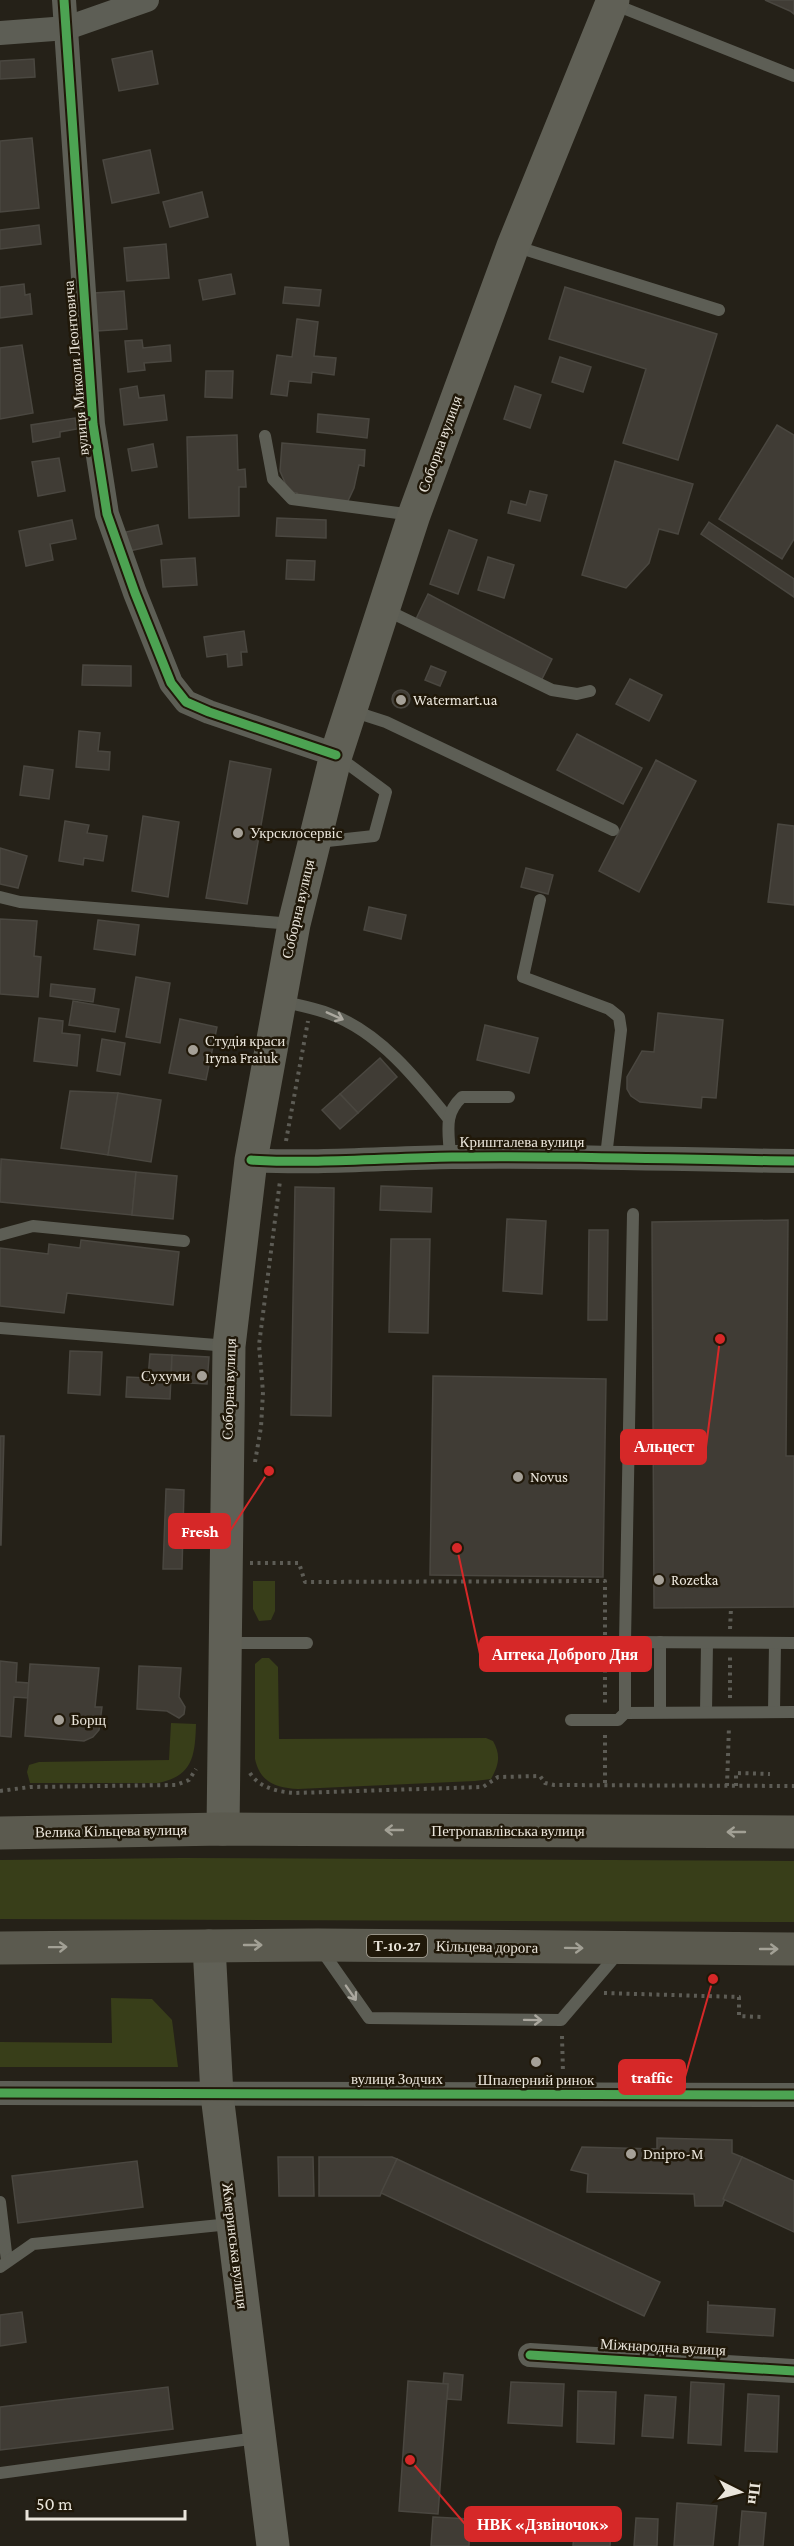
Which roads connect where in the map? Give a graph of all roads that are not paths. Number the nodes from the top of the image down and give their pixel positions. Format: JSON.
{"nodes":[{"id":1,"x":64,"y":0,"type":"edge"},
{"id":2,"x":147,"y":0,"type":"edge"},
{"id":3,"x":613,"y":2,"type":"edge"},
{"id":4,"x":67,"y":28,"type":"junction"},
{"id":5,"x":0,"y":33,"type":"edge"},
{"id":6,"x":794,"y":76,"type":"edge"},
{"id":7,"x":513,"y":246,"type":"junction"},
{"id":8,"x":719,"y":310,"type":"dead end"},
{"id":9,"x":265,"y":436,"type":"dead end"},
{"id":10,"x":414,"y":515,"type":"junction"},
{"id":11,"x":383,"y":608,"type":"junction"},
{"id":12,"x":590,"y":691,"type":"dead end"},
{"id":13,"x":349,"y":711,"type":"junction"},
{"id":14,"x":336,"y":755,"type":"junction"},
{"id":15,"x":613,"y":830,"type":"dead end"},
{"id":16,"x":314,"y":843,"type":"junction"},
{"id":17,"x":0,"y":897,"type":"edge"},
{"id":18,"x":540,"y":900,"type":"dead end"},
{"id":19,"x":294,"y":924,"type":"junction"},
{"id":20,"x":294,"y":1004,"type":"junction"},
{"id":21,"x":508,"y":1097,"type":"dead end"},
{"id":22,"x":448,"y":1118,"type":"junction"},
{"id":23,"x":606,"y":1156,"type":"junction"},
{"id":24,"x":450,"y":1157,"type":"junction"},
{"id":25,"x":267,"y":1161,"type":"junction"},
{"id":26,"x":794,"y":1161,"type":"edge"},
{"id":27,"x":633,"y":1214,"type":"dead end"},
{"id":28,"x":0,"y":1235,"type":"edge"},
{"id":29,"x":184,"y":1241,"type":"dead end"},
{"id":30,"x":0,"y":1328,"type":"edge"},
{"id":31,"x":229,"y":1346,"type":"junction"},
{"id":32,"x":307,"y":1642,"type":"dead end"},
{"id":33,"x":625,"y":1642,"type":"junction"},
{"id":34,"x":660,"y":1642,"type":"junction"},
{"id":35,"x":225,"y":1643,"type":"junction"},
{"id":36,"x":707,"y":1643,"type":"junction"},
{"id":37,"x":775,"y":1643,"type":"junction"},
{"id":38,"x":794,"y":1643,"type":"edge"},
{"id":39,"x":660,"y":1712,"type":"junction"},
{"id":40,"x":706,"y":1712,"type":"junction"},
{"id":41,"x":774,"y":1712,"type":"junction"},
{"id":42,"x":794,"y":1712,"type":"edge"},
{"id":43,"x":625,"y":1713,"type":"junction"},
{"id":44,"x":571,"y":1720,"type":"dead end"},
{"id":45,"x":223,"y":1829,"type":"junction"},
{"id":46,"x":794,"y":1832,"type":"edge"},
{"id":47,"x":0,"y":1833,"type":"edge"},
{"id":48,"x":318,"y":1945,"type":"junction"},
{"id":49,"x":209,"y":1946,"type":"junction"},
{"id":50,"x":0,"y":1948,"type":"edge"},
{"id":51,"x":622,"y":1948,"type":"junction"},
{"id":52,"x":794,"y":1949,"type":"edge"},
{"id":53,"x":0,"y":2093,"type":"edge"},
{"id":54,"x":217,"y":2095,"type":"junction"},
{"id":55,"x":794,"y":2095,"type":"edge"},
{"id":56,"x":0,"y":2202,"type":"edge"},
{"id":57,"x":232,"y":2224,"type":"junction"},
{"id":58,"x":4,"y":2264,"type":"edge"},
{"id":59,"x":530,"y":2355,"type":"dead end"},
{"id":60,"x":794,"y":2371,"type":"edge"},
{"id":61,"x":259,"y":2438,"type":"junction"},
{"id":62,"x":0,"y":2473,"type":"edge"},
{"id":63,"x":273,"y":2546,"type":"edge"}],
"edges":[{"from":1,"to":4,"type":"street","name":"вулиця Миколи Леонтовича"},
{"from":2,"to":4,"type":"street"},
{"from":3,"to":6,"type":"lane"},
{"from":3,"to":7,"type":"main road","name":"Соборна вулиця"},
{"from":4,"to":5,"type":"street"},
{"from":4,"to":14,"type":"street","name":"вулиця Миколи Леонтовича"},
{"from":7,"to":8,"type":"lane"},
{"from":7,"to":10,"type":"main road","name":"Соборна вулиця"},
{"from":9,"to":10,"type":"lane"},
{"from":10,"to":11,"type":"main road","name":"Соборна вулиця"},
{"from":11,"to":12,"type":"lane"},
{"from":11,"to":13,"type":"main road","name":"Соборна вулиця"},
{"from":13,"to":14,"type":"main road","name":"Соборна вулиця"},
{"from":13,"to":15,"type":"lane"},
{"from":14,"to":16,"type":"main road","name":"Соборна вулиця"},
{"from":14,"to":16,"type":"lane"},
{"from":16,"to":19,"type":"main road","name":"Соборна вулиця"},
{"from":17,"to":19,"type":"lane"},
{"from":18,"to":23,"type":"lane"},
{"from":19,"to":20,"type":"main road","name":"Соборна вулиця"},
{"from":20,"to":22,"type":"lane","one_way":true},
{"from":20,"to":25,"type":"main road","name":"Соборна вулиця"},
{"from":21,"to":22,"type":"lane"},
{"from":22,"to":24,"type":"lane"},
{"from":23,"to":24,"type":"street","name":"Кришталева вулиця"},
{"from":23,"to":26,"type":"street","name":"Кришталева вулиця"},
{"from":24,"to":25,"type":"street","name":"Кришталева вулиця"},
{"from":25,"to":31,"type":"main road","name":"Соборна вулиця"},
{"from":27,"to":33,"type":"lane"},
{"from":28,"to":29,"type":"lane"},
{"from":30,"to":31,"type":"lane"},
{"from":31,"to":35,"type":"main road","name":"Соборна вулиця"},
{"from":32,"to":35,"type":"lane"},
{"from":33,"to":34,"type":"lane"},
{"from":33,"to":43,"type":"lane"},
{"from":34,"to":36,"type":"lane"},
{"from":34,"to":39,"type":"lane"},
{"from":35,"to":45,"type":"main road","name":"Соборна вулиця"},
{"from":36,"to":37,"type":"lane"},
{"from":36,"to":40,"type":"lane"},
{"from":37,"to":38,"type":"lane"},
{"from":37,"to":41,"type":"lane"},
{"from":39,"to":40,"type":"lane"},
{"from":39,"to":43,"type":"lane"},
{"from":40,"to":41,"type":"lane"},
{"from":41,"to":42,"type":"lane"},
{"from":43,"to":44,"type":"lane"},
{"from":46,"to":45,"type":"highway","name":"Петропавлівська вулиця","one_way":true},
{"from":45,"to":47,"type":"highway","name":"Велика Кільцева вулиця"},
{"from":49,"to":48,"type":"highway","name":"Кільцева дорога","number":"Т-10-27","one_way":true},
{"from":48,"to":51,"type":"highway","name":"Кільцева дорога","number":"Т-10-27","one_way":true},
{"from":48,"to":51,"type":"lane","one_way":true},
{"from":50,"to":49,"type":"highway","name":"Кільцева дорога","number":"Т-10-27","one_way":true},
{"from":49,"to":54,"type":"main road","name":"Жмеринська вулиця"},
{"from":51,"to":52,"type":"highway","name":"Кільцева дорога","number":"Т-10-27","one_way":true},
{"from":53,"to":54,"type":"street","name":"вулиця Зодчих"},
{"from":54,"to":55,"type":"street","name":"вулиця Зодчих"},
{"from":54,"to":57,"type":"main road","name":"Жмеринська вулиця"},
{"from":56,"to":58,"type":"lane"},
{"from":57,"to":58,"type":"lane"},
{"from":57,"to":61,"type":"main road","name":"Жмеринська вулиця"},
{"from":59,"to":60,"type":"street","name":"Міжнародна вулиця"},
{"from":61,"to":62,"type":"lane"},
{"from":61,"to":63,"type":"main road","name":"Жмеринська вулиця"}]}
